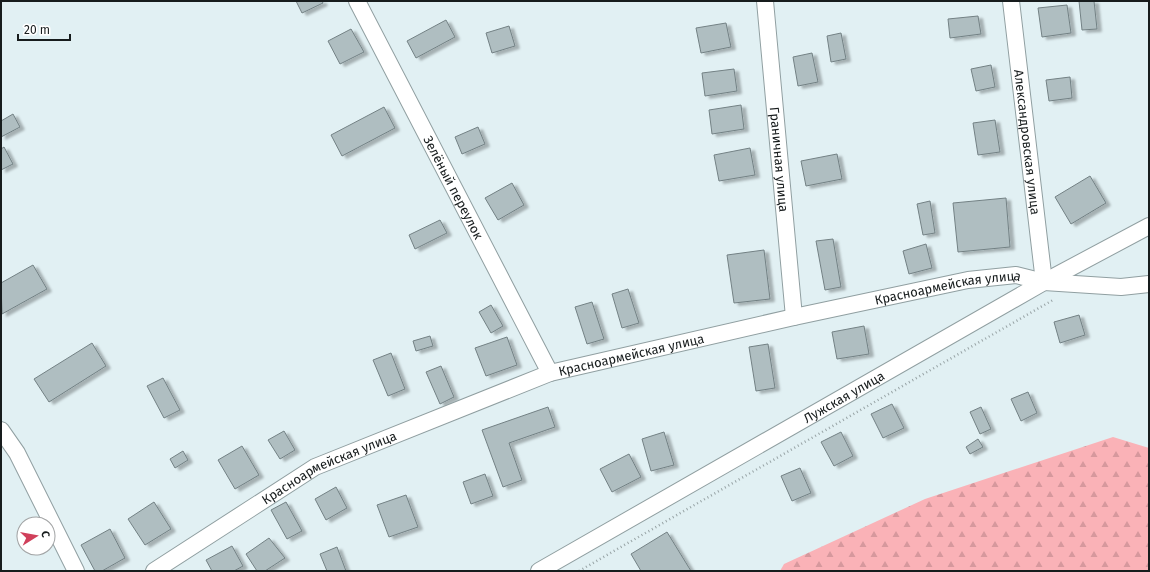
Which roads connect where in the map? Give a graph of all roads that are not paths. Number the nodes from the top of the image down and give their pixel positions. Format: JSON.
{"nodes":[{"id":1,"x":357,"y":1,"type":"edge"},
{"id":2,"x":765,"y":1,"type":"edge"},
{"id":3,"x":1011,"y":1,"type":"edge"},
{"id":4,"x":1149,"y":226,"type":"edge"},
{"id":5,"x":1044,"y":282,"type":"junction"},
{"id":6,"x":1149,"y":284,"type":"edge"},
{"id":7,"x":794,"y":317,"type":"junction"},
{"id":8,"x":550,"y":373,"type":"junction"},
{"id":9,"x":1,"y":430,"type":"edge"},
{"id":10,"x":76,"y":571,"type":"edge"},
{"id":11,"x":154,"y":571,"type":"edge"},
{"id":12,"x":539,"y":571,"type":"edge"}],
"edges":[{"from":1,"to":8,"type":"street","name":"Зелёный переулок"},
{"from":2,"to":7,"type":"street","name":"Граничная улица"},
{"from":3,"to":5,"type":"street","name":"Александровская улица"},
{"from":4,"to":5,"type":"street","name":"Лужская улица"},
{"from":5,"to":6,"type":"street","name":"Красноармейская улица"},
{"from":5,"to":7,"type":"street","name":"Красноармейская улица"},
{"from":5,"to":12,"type":"street","name":"Лужская улица"},
{"from":7,"to":8,"type":"street","name":"Красноармейская улица"},
{"from":8,"to":11,"type":"street","name":"Красноармейская улица"},
{"from":9,"to":10,"type":"street"}]}
